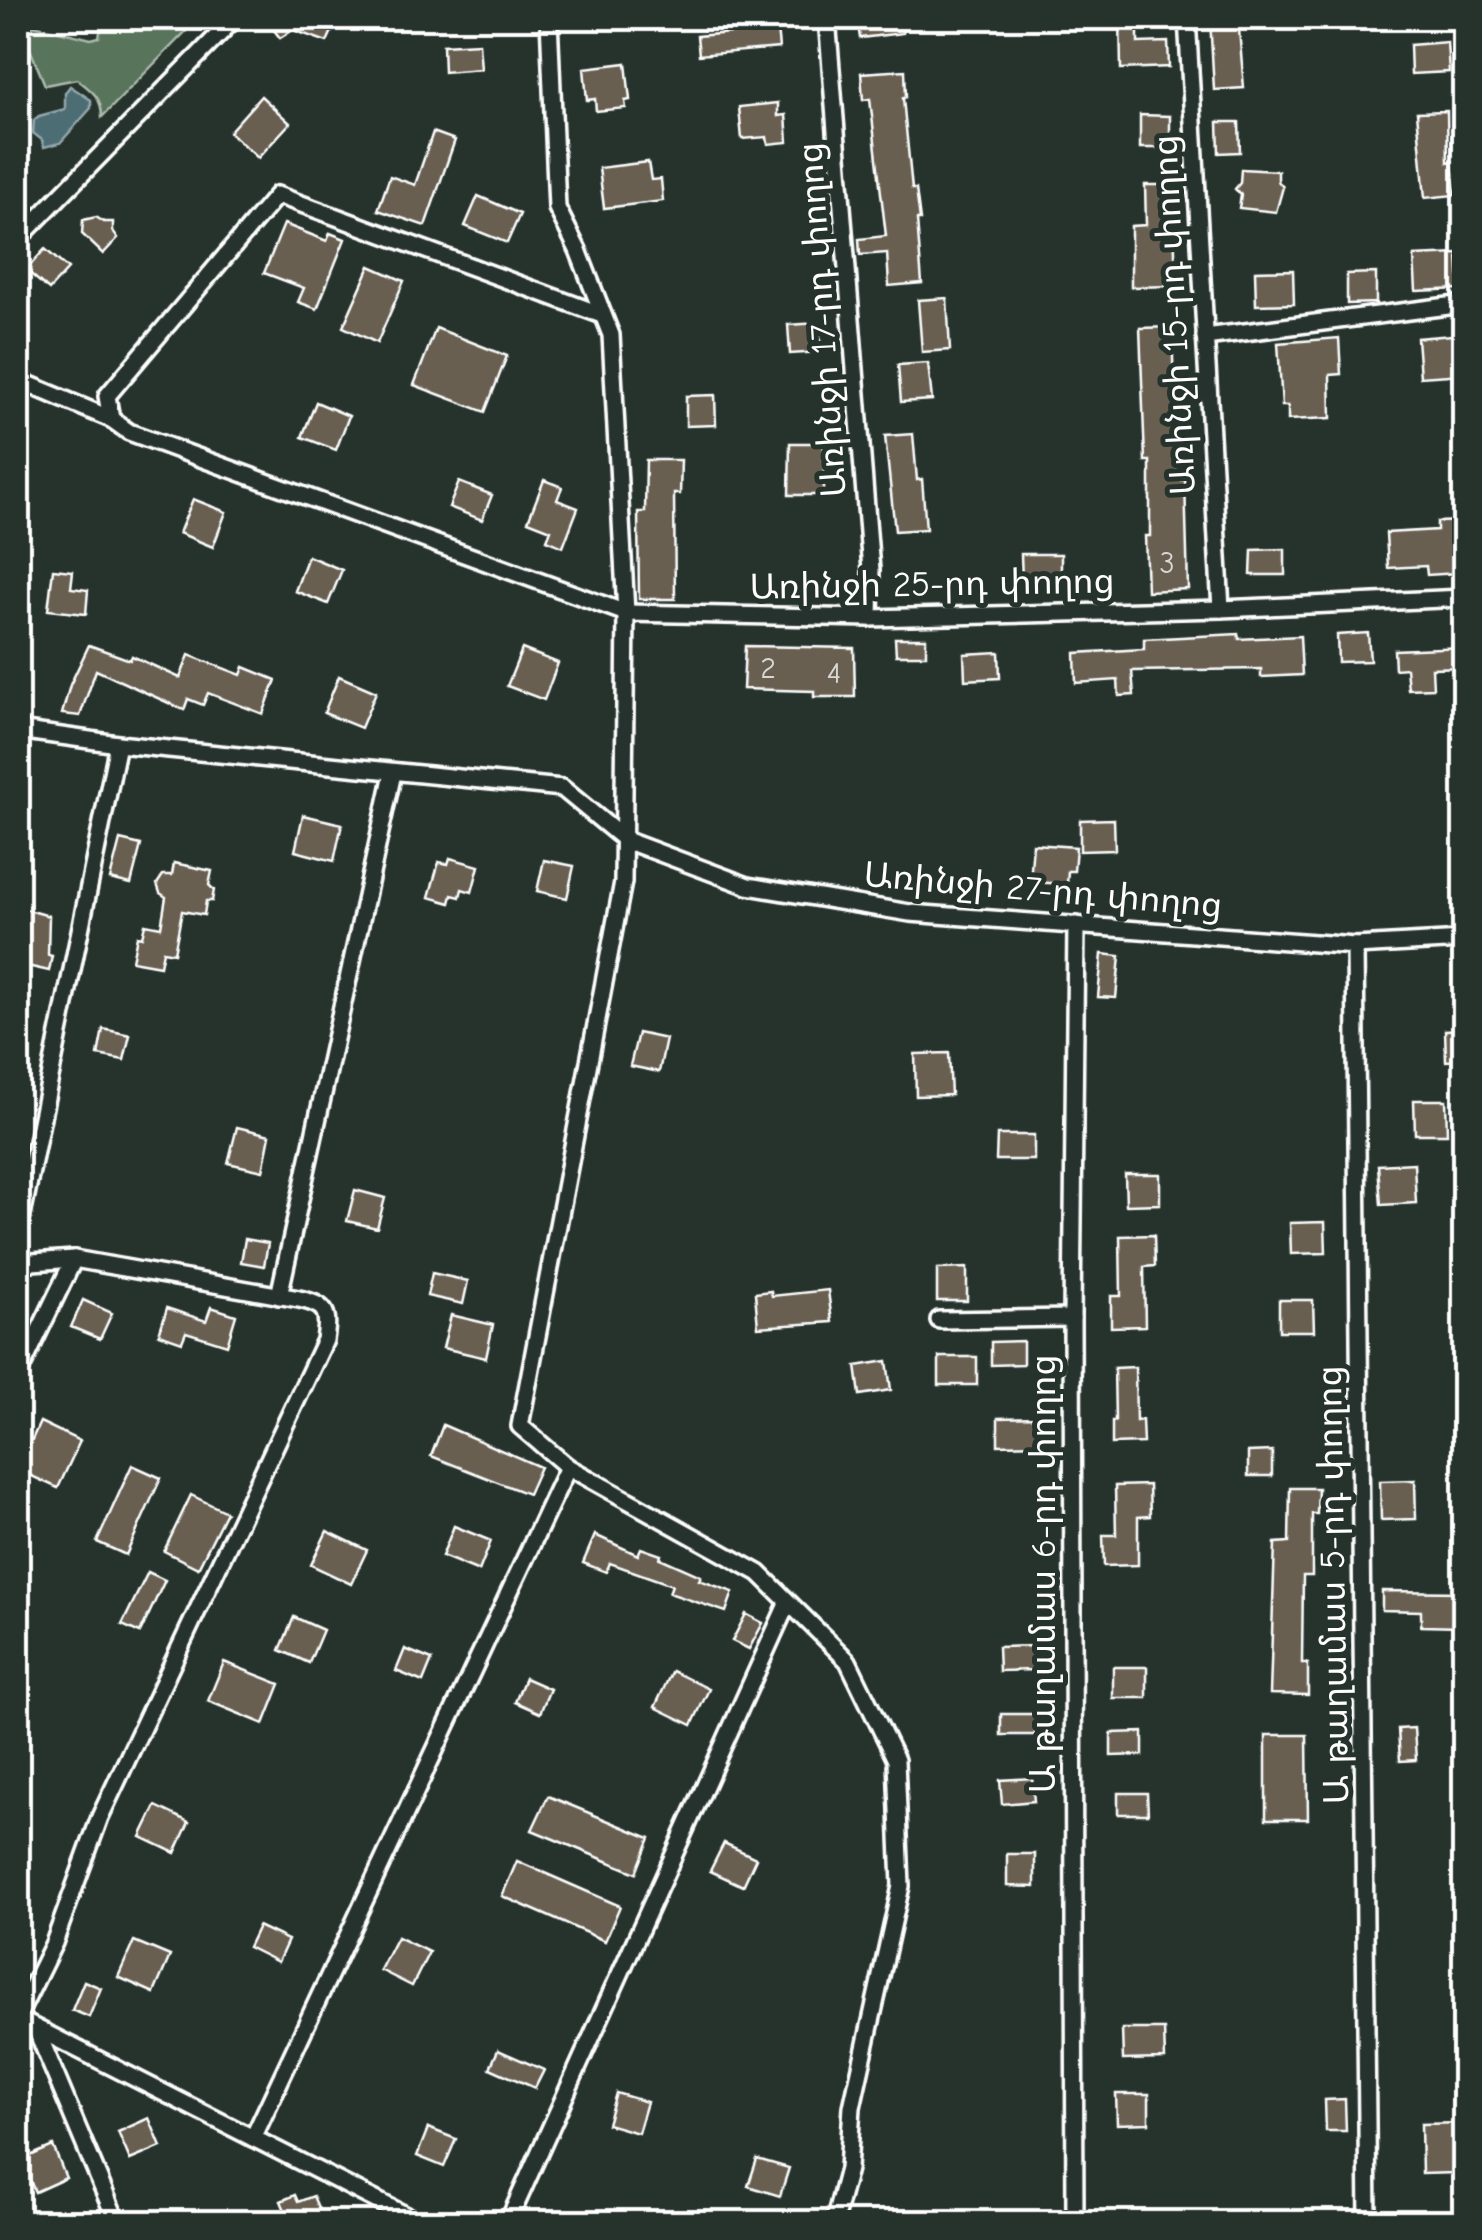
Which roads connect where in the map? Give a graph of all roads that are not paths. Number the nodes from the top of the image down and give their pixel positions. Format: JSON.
{"nodes":[{"id":1,"x":235,"y":18,"type":"edge"},
{"id":2,"x":549,"y":18,"type":"edge"},
{"id":3,"x":827,"y":18,"type":"edge"},
{"id":4,"x":1187,"y":18,"type":"edge"},
{"id":5,"x":1461,"y":18,"type":"edge"},
{"id":6,"x":1464,"y":84,"type":"edge"},
{"id":7,"x":18,"y":239,"type":"edge"},
{"id":8,"x":1464,"y":304,"type":"edge"},
{"id":9,"x":602,"y":315,"type":"junction"},
{"id":10,"x":1206,"y":337,"type":"junction"},
{"id":11,"x":18,"y":380,"type":"edge"},
{"id":12,"x":111,"y":419,"type":"junction"},
{"id":13,"x":1464,"y":598,"type":"edge"},
{"id":14,"x":1221,"y":610,"type":"junction"},
{"id":15,"x":626,"y":613,"type":"junction"},
{"id":16,"x":870,"y":618,"type":"junction"},
{"id":17,"x":18,"y":730,"type":"edge"},
{"id":18,"x":118,"y":744,"type":"junction"},
{"id":19,"x":393,"y":773,"type":"junction"},
{"id":20,"x":625,"y":840,"type":"junction"},
{"id":21,"x":1076,"y":924,"type":"junction"},
{"id":22,"x":1464,"y":940,"type":"edge"},
{"id":23,"x":1355,"y":946,"type":"junction"},
{"id":24,"x":18,"y":1236,"type":"edge"},
{"id":25,"x":74,"y":1259,"type":"junction"},
{"id":26,"x":18,"y":1263,"type":"edge"},
{"id":27,"x":279,"y":1296,"type":"junction"},
{"id":28,"x":1072,"y":1318,"type":"junction"},
{"id":29,"x":938,"y":1320,"type":"dead end"},
{"id":30,"x":18,"y":1375,"type":"edge"},
{"id":31,"x":568,"y":1468,"type":"junction"},
{"id":32,"x":788,"y":1602,"type":"junction"},
{"id":33,"x":18,"y":2018,"type":"edge"},
{"id":34,"x":38,"y":2031,"type":"junction"},
{"id":35,"x":253,"y":2138,"type":"junction"},
{"id":36,"x":117,"y":2222,"type":"edge"},
{"id":37,"x":419,"y":2222,"type":"edge"},
{"id":38,"x":508,"y":2222,"type":"edge"},
{"id":39,"x":834,"y":2222,"type":"edge"},
{"id":40,"x":1075,"y":2222,"type":"edge"},
{"id":41,"x":1368,"y":2222,"type":"edge"}],
"edges":[{"from":1,"to":7,"type":"street"},
{"from":2,"to":9,"type":"street"},
{"from":3,"to":16,"type":"street","name":"Առինջի 17-րդ փողոց"},
{"from":4,"to":10,"type":"street","name":"Առինջի 15-րդ փողոց"},
{"from":5,"to":6,"type":"street"},
{"from":8,"to":10,"type":"street"},
{"from":9,"to":12,"type":"street"},
{"from":9,"to":15,"type":"street"},
{"from":10,"to":14,"type":"street","name":"Առինջի 15-րդ փողոց"},
{"from":11,"to":12,"type":"street","name":"Առինջի 25-րդ փողոց"},
{"from":12,"to":15,"type":"street","name":"Առինջի 25-րդ փողոց"},
{"from":13,"to":14,"type":"street","name":"Առինջի 25-րդ փողոց"},
{"from":14,"to":16,"type":"street","name":"Առինջի 25-րդ փողոց"},
{"from":15,"to":16,"type":"street","name":"Առինջի 25-րդ փողոց"},
{"from":15,"to":20,"type":"street"},
{"from":17,"to":18,"type":"street","name":"Առինջի 27-րդ փողոց"},
{"from":18,"to":19,"type":"street","name":"Առինջի 27-րդ փողոց"},
{"from":18,"to":24,"type":"street"},
{"from":19,"to":20,"type":"street","name":"Առինջի 27-րդ փողոց"},
{"from":19,"to":27,"type":"street"},
{"from":20,"to":21,"type":"street","name":"Առինջի 27-րդ փողոց"},
{"from":20,"to":31,"type":"street"},
{"from":21,"to":23,"type":"street","name":"Առինջի 27-րդ փողոց"},
{"from":21,"to":28,"type":"street","name":"Ա թաղամաս 6-րդ փողոց"},
{"from":22,"to":23,"type":"street","name":"Առինջի 27-րդ փողոց"},
{"from":23,"to":41,"type":"street","name":"Ա թաղամաս 5-րդ փողոց"},
{"from":25,"to":26,"type":"street"},
{"from":25,"to":27,"type":"street"},
{"from":25,"to":30,"type":"street"},
{"from":27,"to":33,"type":"street"},
{"from":28,"to":29,"type":"street"},
{"from":28,"to":40,"type":"street","name":"Ա թաղամաս 6-րդ փողոց"},
{"from":31,"to":32,"type":"street"},
{"from":31,"to":35,"type":"street"},
{"from":32,"to":38,"type":"street"},
{"from":32,"to":39,"type":"street"},
{"from":33,"to":34,"type":"street"},
{"from":34,"to":35,"type":"street"},
{"from":34,"to":36,"type":"street"},
{"from":35,"to":37,"type":"street"}]}
